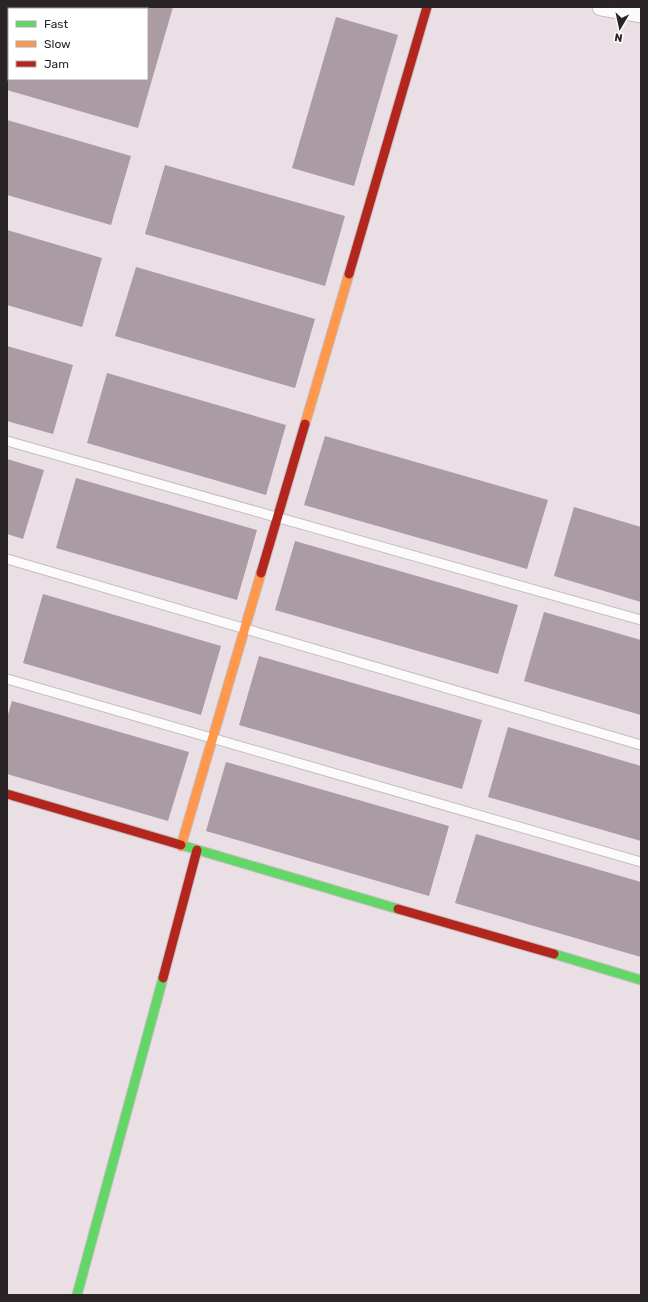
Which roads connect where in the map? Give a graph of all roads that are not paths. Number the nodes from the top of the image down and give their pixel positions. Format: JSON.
{"nodes":[{"id":1,"x":427,"y":7,"type":"edge"},
{"id":2,"x":601,"y":7,"type":"edge"},
{"id":3,"x":641,"y":14,"type":"edge"},
{"id":4,"x":7,"y":441,"type":"edge"},
{"id":5,"x":277,"y":517,"type":"junction"},
{"id":6,"x":7,"y":559,"type":"edge"},
{"id":7,"x":641,"y":620,"type":"edge"},
{"id":8,"x":245,"y":629,"type":"junction"},
{"id":9,"x":7,"y":679,"type":"edge"},
{"id":10,"x":212,"y":739,"type":"junction"},
{"id":11,"x":641,"y":745,"type":"edge"},
{"id":12,"x":7,"y":794,"type":"edge"},
{"id":13,"x":181,"y":846,"type":"junction"},
{"id":14,"x":197,"y":850,"type":"junction"},
{"id":15,"x":641,"y":862,"type":"edge"},
{"id":16,"x":641,"y":980,"type":"edge"},
{"id":17,"x":77,"y":1295,"type":"edge"}],
"edges":[{"from":1,"to":5,"type":"street"},
{"from":2,"to":3,"type":"street"},
{"from":4,"to":5,"type":"lane"},
{"from":5,"to":7,"type":"lane"},
{"from":5,"to":8,"type":"street"},
{"from":6,"to":8,"type":"lane"},
{"from":8,"to":10,"type":"street"},
{"from":8,"to":11,"type":"lane"},
{"from":9,"to":10,"type":"lane"},
{"from":10,"to":13,"type":"street"},
{"from":10,"to":15,"type":"lane"},
{"from":12,"to":13,"type":"street"},
{"from":13,"to":14,"type":"street"},
{"from":14,"to":16,"type":"street"},
{"from":14,"to":17,"type":"street"}]}
